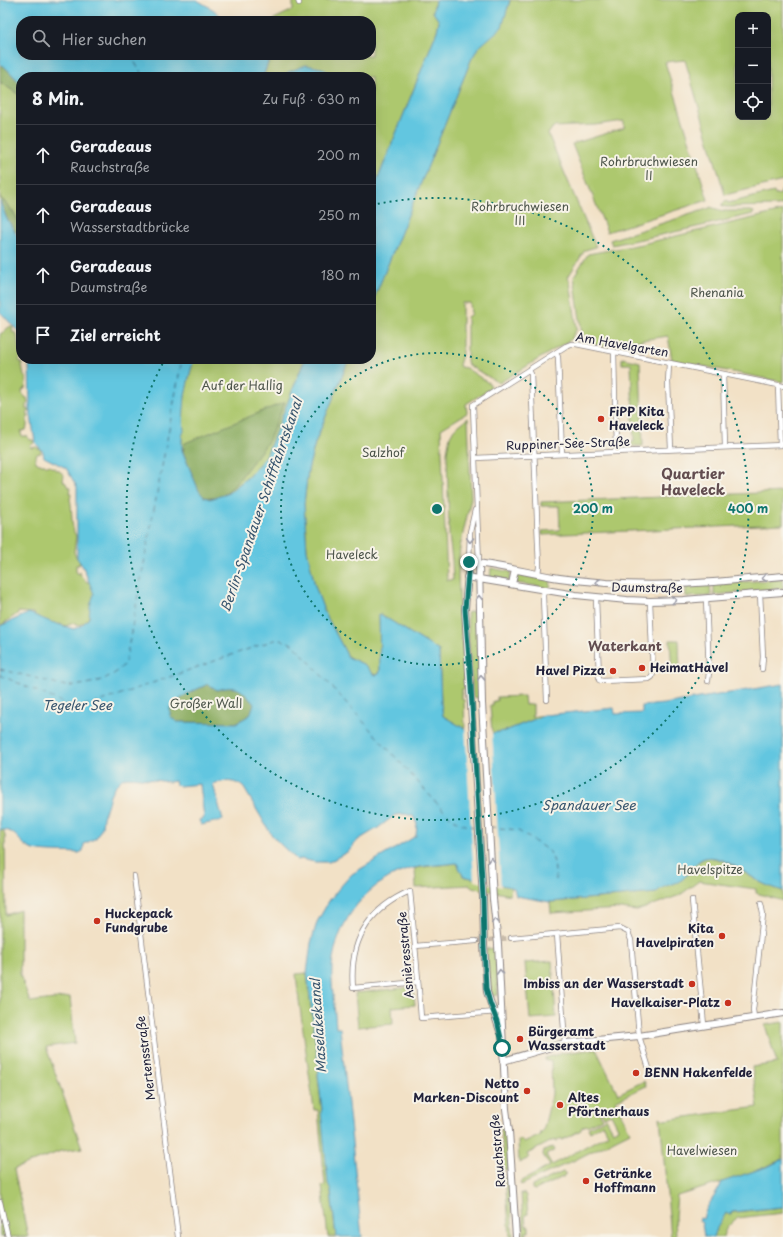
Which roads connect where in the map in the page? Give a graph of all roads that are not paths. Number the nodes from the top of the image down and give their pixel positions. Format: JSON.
{"nodes":[{"id":1,"x":614,"y":352,"type":"junction"},
{"id":2,"x":556,"y":353,"type":"junction"},
{"id":3,"x":668,"y":363,"type":"junction"},
{"id":4,"x":529,"y":370,"type":"junction"},
{"id":5,"x":723,"y":374,"type":"junction"},
{"id":6,"x":780,"y":386,"type":"edge"},
{"id":7,"x":781,"y":445,"type":"edge"},
{"id":8,"x":725,"y":447,"type":"junction"},
{"id":9,"x":671,"y":449,"type":"junction"},
{"id":10,"x":616,"y":452,"type":"junction"},
{"id":11,"x":562,"y":453,"type":"junction"},
{"id":12,"x":535,"y":455,"type":"junction"},
{"id":13,"x":475,"y":458,"type":"junction"},
{"id":14,"x":476,"y":502,"type":"junction"},
{"id":15,"x":469,"y":562,"type":"junction"},
{"id":16,"x":478,"y":563,"type":"junction"},
{"id":17,"x":515,"y":570,"type":"junction"},
{"id":18,"x":538,"y":574,"type":"junction"},
{"id":19,"x":783,"y":576,"type":"edge"},
{"id":20,"x":467,"y":577,"type":"junction"},
{"id":21,"x":479,"y":580,"type":"junction"},
{"id":22,"x":512,"y":584,"type":"junction"},
{"id":23,"x":544,"y":590,"type":"junction"},
{"id":24,"x":783,"y":592,"type":"edge"},
{"id":25,"x":760,"y":594,"type":"junction"},
{"id":26,"x":596,"y":598,"type":"junction"},
{"id":27,"x":706,"y":598,"type":"junction"},
{"id":28,"x":650,"y":601,"type":"junction"},
{"id":29,"x":762,"y":669,"type":"dead end"},
{"id":30,"x":708,"y":681,"type":"dead end"},
{"id":31,"x":547,"y":700,"type":"dead end"},
{"id":32,"x":134,"y":876,"type":"dead end"},
{"id":33,"x":692,"y":900,"type":"dead end"},
{"id":34,"x":761,"y":904,"type":"dead end"},
{"id":35,"x":556,"y":934,"type":"junction"},
{"id":36,"x":511,"y":938,"type":"tunnel mouth"},
{"id":37,"x":476,"y":941,"type":"tunnel mouth"},
{"id":38,"x":415,"y":946,"type":"junction"},
{"id":39,"x":418,"y":982,"type":"junction"},
{"id":40,"x":502,"y":1011,"type":"junction"},
{"id":41,"x":493,"y":1012,"type":"junction"},
{"id":42,"x":783,"y":1013,"type":"edge"},
{"id":43,"x":754,"y":1018,"type":"junction"},
{"id":44,"x":704,"y":1025,"type":"junction"},
{"id":45,"x":639,"y":1036,"type":"junction"},
{"id":46,"x":501,"y":1038,"type":"junction"},
{"id":47,"x":565,"y":1043,"type":"junction"},
{"id":48,"x":503,"y":1061,"type":"junction"},
{"id":49,"x":651,"y":1076,"type":"dead end"},
{"id":50,"x":0,"y":1202,"type":"edge"},
{"id":51,"x":8,"y":1237,"type":"edge"},
{"id":52,"x":178,"y":1237,"type":"edge"},
{"id":53,"x":516,"y":1237,"type":"edge"}],
"edges":[{"from":1,"to":2,"type":"street","name":"Am Havelgarten"},
{"from":1,"to":3,"type":"street","name":"Am Havelgarten"},
{"from":1,"to":10,"type":"street"},
{"from":2,"to":4,"type":"street","name":"Am Havelgarten"},
{"from":2,"to":11,"type":"street"},
{"from":3,"to":5,"type":"street","name":"Am Havelgarten"},
{"from":3,"to":9,"type":"street"},
{"from":4,"to":12,"type":"street"},
{"from":4,"to":13,"type":"street","name":"Am Havelgarten"},
{"from":5,"to":6,"type":"street","name":"Am Havelgarten"},
{"from":5,"to":8,"type":"street"},
{"from":6,"to":7,"type":"street"},
{"from":7,"to":8,"type":"street","name":"Ruppiner-See-Straße"},
{"from":8,"to":9,"type":"street","name":"Ruppiner-See-Straße"},
{"from":9,"to":10,"type":"street","name":"Ruppiner-See-Straße"},
{"from":10,"to":11,"type":"street","name":"Ruppiner-See-Straße"},
{"from":11,"to":12,"type":"street","name":"Ruppiner-See-Straße"},
{"from":12,"to":13,"type":"street","name":"Ruppiner-See-Straße"},
{"from":12,"to":18,"type":"street"},
{"from":13,"to":14,"type":"street"},
{"from":14,"to":15,"type":"street","one_way":true},
{"from":14,"to":16,"type":"street"},
{"from":15,"to":16,"type":"main road","name":"Daumstraße"},
{"from":15,"to":20,"type":"main road"},
{"from":16,"to":17,"type":"main road","name":"Daumstraße"},
{"from":16,"to":21,"type":"main road"},
{"from":17,"to":18,"type":"main road","name":"Daumstraße"},
{"from":17,"to":22,"type":"main road"},
{"from":19,"to":18,"type":"main road","name":"Daumstraße","one_way":true},
{"from":20,"to":21,"type":"main road","name":"Daumstraße"},
{"from":20,"to":41,"type":"main road","name":"Rauchstraße","bridge":true},
{"from":21,"to":22,"type":"main road","name":"Daumstraße"},
{"from":40,"to":21,"type":"main road","name":"Rauchstraße","one_way":true,"bridge":true},
{"from":22,"to":23,"type":"main road","name":"Daumstraße"},
{"from":23,"to":26,"type":"main road","name":"Daumstraße"},
{"from":23,"to":31,"type":"street"},
{"from":24,"to":25,"type":"main road","name":"Daumstraße"},
{"from":25,"to":27,"type":"main road","name":"Daumstraße"},
{"from":25,"to":29,"type":"street"},
{"from":26,"to":28,"type":"main road","name":"Daumstraße"},
{"from":26,"to":28,"type":"street"},
{"from":28,"to":27,"type":"main road","name":"Daumstraße","one_way":true},
{"from":27,"to":30,"type":"street"},
{"from":32,"to":52,"type":"street","name":"Mertensstraße"},
{"from":33,"to":44,"type":"street"},
{"from":34,"to":43,"type":"street"},
{"from":35,"to":36,"type":"street"},
{"from":35,"to":45,"type":"street"},
{"from":35,"to":47,"type":"street"},
{"from":37,"to":38,"type":"street"},
{"from":38,"to":39,"type":"street","name":"Asnièresstraße"},
{"from":38,"to":39,"type":"street","name":"Asnièresstraße"},
{"from":39,"to":41,"type":"street","name":"Asnièresstraße"},
{"from":40,"to":41,"type":"street"},
{"from":40,"to":46,"type":"main road","name":"Rauchstraße"},
{"from":41,"to":46,"type":"main road","name":"Rauchstraße"},
{"from":42,"to":43,"type":"main road"},
{"from":43,"to":44,"type":"main road"},
{"from":44,"to":45,"type":"main road"},
{"from":45,"to":47,"type":"main road"},
{"from":45,"to":49,"type":"street"},
{"from":46,"to":48,"type":"main road","name":"Rauchstraße"},
{"from":47,"to":48,"type":"main road"},
{"from":48,"to":53,"type":"main road","name":"Rauchstraße"},
{"from":50,"to":51,"type":"street"}]}
